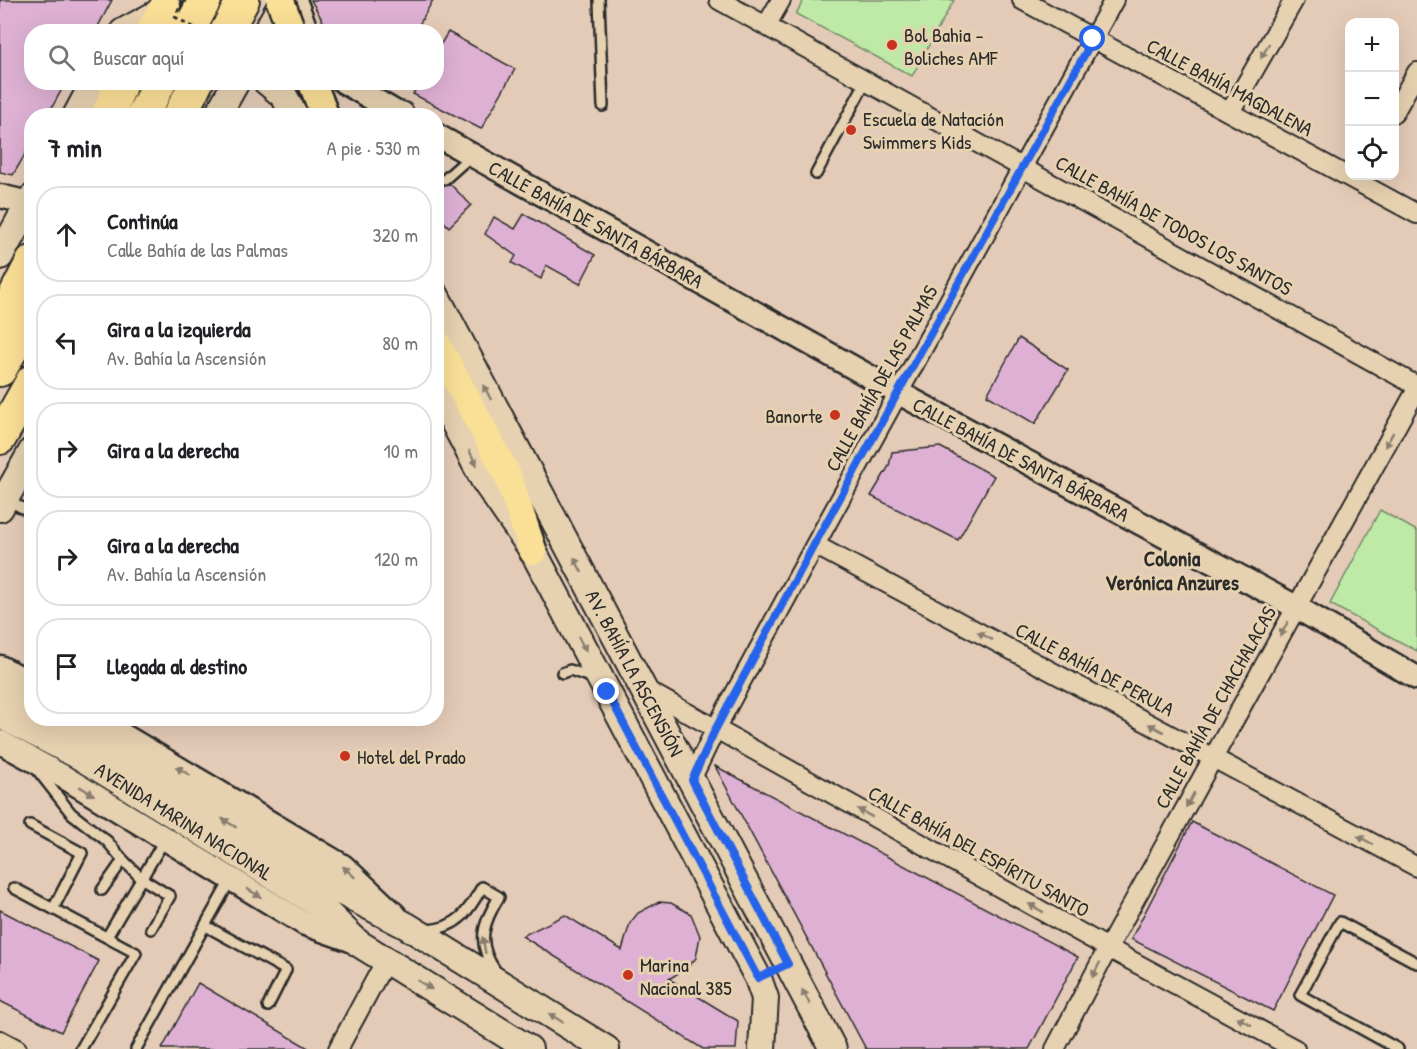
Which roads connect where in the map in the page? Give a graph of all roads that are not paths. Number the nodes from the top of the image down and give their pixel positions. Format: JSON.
{"nodes":[{"id":1,"x":205,"y":0,"type":"edge"},
{"id":2,"x":243,"y":0,"type":"edge"},
{"id":3,"x":282,"y":0,"type":"edge"},
{"id":4,"x":295,"y":0,"type":"edge"},
{"id":5,"x":599,"y":0,"type":"edge"},
{"id":6,"x":719,"y":0,"type":"edge"},
{"id":7,"x":780,"y":0,"type":"edge"},
{"id":8,"x":1022,"y":0,"type":"edge"},
{"id":9,"x":1114,"y":0,"type":"edge"},
{"id":10,"x":1294,"y":0,"type":"edge"},
{"id":11,"x":161,"y":8,"type":"edge"},
{"id":12,"x":135,"y":24,"type":"edge"},
{"id":13,"x":192,"y":24,"type":"edge"},
{"id":14,"x":230,"y":24,"type":"edge"},
{"id":15,"x":270,"y":24,"type":"edge"},
{"id":16,"x":290,"y":24,"type":"edge"},
{"id":17,"x":304,"y":24,"type":"edge"},
{"id":18,"x":766,"y":26,"type":"junction"},
{"id":19,"x":1093,"y":39,"type":"junction"},
{"id":20,"x":1417,"y":72,"type":"edge"},
{"id":21,"x":866,"y":81,"type":"junction"},
{"id":22,"x":108,"y":90,"type":"edge"},
{"id":23,"x":114,"y":90,"type":"edge"},
{"id":24,"x":156,"y":90,"type":"edge"},
{"id":25,"x":193,"y":90,"type":"edge"},
{"id":26,"x":237,"y":90,"type":"edge"},
{"id":27,"x":277,"y":90,"type":"edge"},
{"id":28,"x":315,"y":90,"type":"edge"},
{"id":29,"x":358,"y":90,"type":"edge"},
{"id":30,"x":603,"y":106,"type":"dead end"},
{"id":31,"x":1399,"y":106,"type":"edge"},
{"id":32,"x":86,"y":108,"type":"edge"},
{"id":33,"x":109,"y":108,"type":"edge"},
{"id":34,"x":146,"y":108,"type":"edge"},
{"id":35,"x":183,"y":108,"type":"edge"},
{"id":36,"x":223,"y":108,"type":"edge"},
{"id":37,"x":291,"y":108,"type":"edge"},
{"id":38,"x":322,"y":108,"type":"edge"},
{"id":39,"x":388,"y":108,"type":"edge"},
{"id":40,"x":1230,"y":112,"type":"junction"},
{"id":41,"x":444,"y":139,"type":"edge"},
{"id":42,"x":472,"y":155,"type":"junction"},
{"id":43,"x":1022,"y":167,"type":"junction"},
{"id":44,"x":1345,"y":171,"type":"edge"},
{"id":45,"x":816,"y":174,"type":"dead end"},
{"id":46,"x":445,"y":179,"type":"dead end"},
{"id":47,"x":1361,"y":180,"type":"edge"},
{"id":48,"x":0,"y":196,"type":"edge"},
{"id":49,"x":24,"y":200,"type":"edge"},
{"id":50,"x":24,"y":212,"type":"edge"},
{"id":51,"x":1417,"y":214,"type":"edge"},
{"id":52,"x":0,"y":256,"type":"edge"},
{"id":53,"x":24,"y":278,"type":"edge"},
{"id":54,"x":444,"y":311,"type":"edge"},
{"id":55,"x":0,"y":324,"type":"edge"},
{"id":56,"x":24,"y":328,"type":"edge"},
{"id":57,"x":444,"y":357,"type":"edge"},
{"id":58,"x":0,"y":370,"type":"edge"},
{"id":59,"x":1417,"y":387,"type":"edge"},
{"id":60,"x":899,"y":393,"type":"junction"},
{"id":61,"x":24,"y":395,"type":"edge"},
{"id":62,"x":444,"y":411,"type":"edge"},
{"id":63,"x":0,"y":438,"type":"edge"},
{"id":64,"x":24,"y":465,"type":"edge"},
{"id":65,"x":2,"y":504,"type":"edge"},
{"id":66,"x":24,"y":511,"type":"edge"},
{"id":67,"x":814,"y":545,"type":"junction"},
{"id":68,"x":533,"y":551,"type":"junction"},
{"id":69,"x":1296,"y":607,"type":"junction"},
{"id":70,"x":0,"y":667,"type":"edge"},
{"id":71,"x":562,"y":673,"type":"dead end"},
{"id":72,"x":1417,"y":678,"type":"edge"},
{"id":73,"x":24,"y":679,"type":"edge"},
{"id":74,"x":643,"y":688,"type":"junction"},
{"id":75,"x":0,"y":690,"type":"edge"},
{"id":76,"x":607,"y":692,"type":"junction"},
{"id":77,"x":24,"y":701,"type":"edge"},
{"id":78,"x":0,"y":715,"type":"edge"},
{"id":79,"x":24,"y":726,"type":"edge"},
{"id":80,"x":25,"y":726,"type":"edge"},
{"id":81,"x":67,"y":726,"type":"edge"},
{"id":82,"x":107,"y":726,"type":"edge"},
{"id":83,"x":715,"y":730,"type":"junction"},
{"id":84,"x":0,"y":742,"type":"edge"},
{"id":85,"x":25,"y":754,"type":"junction"},
{"id":86,"x":1213,"y":758,"type":"junction"},
{"id":87,"x":130,"y":774,"type":"junction"},
{"id":88,"x":692,"y":780,"type":"junction"},
{"id":89,"x":30,"y":825,"type":"dead end"},
{"id":90,"x":165,"y":839,"type":"junction"},
{"id":91,"x":123,"y":860,"type":"junction"},
{"id":92,"x":1417,"y":867,"type":"edge"},
{"id":93,"x":141,"y":878,"type":"junction"},
{"id":94,"x":231,"y":879,"type":"junction"},
{"id":95,"x":14,"y":888,"type":"dead end"},
{"id":96,"x":102,"y":890,"type":"dead end"},
{"id":97,"x":53,"y":909,"type":"junction"},
{"id":98,"x":206,"y":926,"type":"junction"},
{"id":99,"x":407,"y":926,"type":"junction"},
{"id":100,"x":151,"y":930,"type":"dead end"},
{"id":101,"x":107,"y":937,"type":"junction"},
{"id":102,"x":358,"y":943,"type":"junction"},
{"id":103,"x":1108,"y":948,"type":"junction"},
{"id":104,"x":386,"y":960,"type":"junction"},
{"id":105,"x":1417,"y":963,"type":"edge"},
{"id":106,"x":788,"y":964,"type":"junction"},
{"id":107,"x":758,"y":978,"type":"junction"},
{"id":108,"x":509,"y":989,"type":"junction"},
{"id":109,"x":268,"y":1006,"type":"dead end"},
{"id":110,"x":0,"y":1040,"type":"edge"},
{"id":111,"x":17,"y":1049,"type":"edge"},
{"id":112,"x":81,"y":1049,"type":"edge"},
{"id":113,"x":136,"y":1049,"type":"edge"},
{"id":114,"x":338,"y":1049,"type":"edge"},
{"id":115,"x":529,"y":1049,"type":"edge"},
{"id":116,"x":606,"y":1049,"type":"edge"},
{"id":117,"x":762,"y":1049,"type":"edge"},
{"id":118,"x":833,"y":1049,"type":"edge"},
{"id":119,"x":1055,"y":1049,"type":"edge"},
{"id":120,"x":1295,"y":1049,"type":"edge"},
{"id":121,"x":1398,"y":1049,"type":"edge"}],
"edges":[{"from":1,"to":13,"type":"highway"},
{"from":2,"to":14,"type":"highway"},
{"from":3,"to":15,"type":"main road"},
{"from":3,"to":16,"type":"main road","bridge":true},
{"from":4,"to":17,"type":"street"},
{"from":5,"to":30,"type":"lane"},
{"from":6,"to":18,"type":"street","name":"CALLE BAHÍA DE TODOS LOS SANTOS"},
{"from":7,"to":18,"type":"street"},
{"from":8,"to":19,"type":"street","name":"CALLE BAHÍA MAGDALENA"},
{"from":9,"to":19,"type":"street","name":"CALLE BAHÍA DE LAS PALMAS"},
{"from":10,"to":40,"type":"street","one_way":true},
{"from":11,"to":12,"type":"main road"},
{"from":18,"to":21,"type":"street","name":"CALLE BAHÍA DE TODOS LOS SANTOS"},
{"from":19,"to":40,"type":"street","name":"CALLE BAHÍA MAGDALENA"},
{"from":19,"to":43,"type":"street","name":"CALLE BAHÍA DE LAS PALMAS"},
{"from":20,"to":31,"type":"street"},
{"from":21,"to":43,"type":"street","name":"CALLE BAHÍA DE TODOS LOS SANTOS"},
{"from":21,"to":45,"type":"lane"},
{"from":22,"to":32,"type":"main road"},
{"from":23,"to":33,"type":"highway"},
{"from":24,"to":34,"type":"highway"},
{"from":25,"to":35,"type":"highway"},
{"from":26,"to":36,"type":"main road"},
{"from":27,"to":37,"type":"main road"},
{"from":28,"to":38,"type":"main road"},
{"from":29,"to":39,"type":"street"},
{"from":40,"to":44,"type":"street","name":"CALLE BAHÍA MAGDALENA"},
{"from":41,"to":42,"type":"street","name":"CALLE BAHÍA DE SANTA BÁRBARA"},
{"from":42,"to":46,"type":"lane"},
{"from":42,"to":60,"type":"street","name":"CALLE BAHÍA DE SANTA BÁRBARA"},
{"from":43,"to":59,"type":"street","name":"CALLE BAHÍA DE TODOS LOS SANTOS"},
{"from":43,"to":60,"type":"street","name":"CALLE BAHÍA DE LAS PALMAS"},
{"from":47,"to":51,"type":"street","name":"CALLE BAHÍA MAGDALENA"},
{"from":48,"to":49,"type":"street"},
{"from":50,"to":52,"type":"main road"},
{"from":53,"to":55,"type":"highway"},
{"from":74,"to":54,"type":"main road","name":"AV. BAHÍA LA ASCENSIÓN","one_way":true},
{"from":56,"to":58,"type":"highway"},
{"from":57,"to":68,"type":"main road"},
{"from":59,"to":69,"type":"street","name":"CALLE BAHÍA DE CHACHALACAS","one_way":true},
{"from":60,"to":67,"type":"street","name":"CALLE BAHÍA DE LAS PALMAS"},
{"from":60,"to":69,"type":"street","name":"CALLE BAHÍA DE SANTA BÁRBARA"},
{"from":61,"to":63,"type":"highway"},
{"from":62,"to":68,"type":"main road","name":"AV. BAHÍA LA ASCENSIÓN","one_way":true},
{"from":64,"to":65,"type":"main road"},
{"from":65,"to":66,"type":"lane"},
{"from":67,"to":83,"type":"street","name":"CALLE BAHÍA DE LAS PALMAS"},
{"from":86,"to":67,"type":"street","name":"CALLE BAHÍA DE PERULA","one_way":true},
{"from":68,"to":76,"type":"main road","name":"AV. BAHÍA LA ASCENSIÓN","one_way":true},
{"from":69,"to":72,"type":"street","name":"CALLE BAHÍA DE SANTA BÁRBARA"},
{"from":69,"to":86,"type":"street","name":"CALLE BAHÍA DE CHACHALACAS","one_way":true},
{"from":70,"to":73,"type":"street"},
{"from":71,"to":76,"type":"lane"},
{"from":74,"to":83,"type":"street","name":"CALLE BAHÍA DEL ESPÍRITU SANTO"},
{"from":74,"to":88,"type":"main road","name":"AV. BAHÍA LA ASCENSIÓN"},
{"from":75,"to":77,"type":"main road"},
{"from":76,"to":107,"type":"main road","name":"AV. BAHÍA LA ASCENSIÓN"},
{"from":78,"to":79,"type":"main road","name":"AVENIDA MARINA NACIONAL"},
{"from":80,"to":87,"type":"main road","name":"AVENIDA MARINA NACIONAL"},
{"from":81,"to":87,"type":"main road","name":"AVENIDA MARINA NACIONAL"},
{"from":99,"to":82,"type":"street","name":"AVENIDA MARINA NACIONAL","one_way":true},
{"from":83,"to":88,"type":"street","name":"CALLE BAHÍA DE LAS PALMAS"},
{"from":103,"to":83,"type":"street","name":"CALLE BAHÍA DEL ESPÍRITU SANTO","one_way":true},
{"from":84,"to":85,"type":"street","name":"AVENIDA MARINA NACIONAL"},
{"from":85,"to":90,"type":"street","name":"AVENIDA MARINA NACIONAL","one_way":true},
{"from":85,"to":91,"type":"lane"},
{"from":92,"to":86,"type":"street","name":"CALLE BAHÍA DE PERULA","one_way":true},
{"from":86,"to":103,"type":"street","name":"CALLE BAHÍA DE CHACHALACAS","one_way":true},
{"from":99,"to":87,"type":"main road","name":"AVENIDA MARINA NACIONAL","one_way":true},
{"from":87,"to":102,"type":"main road","name":"AVENIDA MARINA NACIONAL"},
{"from":88,"to":106,"type":"main road","name":"AV. BAHÍA LA ASCENSIÓN"},
{"from":89,"to":97,"type":"lane"},
{"from":90,"to":93,"type":"lane"},
{"from":90,"to":94,"type":"street","name":"AVENIDA MARINA NACIONAL"},
{"from":91,"to":93,"type":"lane"},
{"from":91,"to":96,"type":"lane"},
{"from":93,"to":100,"type":"lane"},
{"from":93,"to":101,"type":"lane"},
{"from":94,"to":98,"type":"lane"},
{"from":94,"to":102,"type":"street","name":"AVENIDA MARINA NACIONAL","one_way":true},
{"from":95,"to":97,"type":"lane"},
{"from":97,"to":101,"type":"lane"},
{"from":98,"to":109,"type":"lane"},
{"from":98,"to":113,"type":"lane"},
{"from":99,"to":108,"type":"main road","name":"AVENIDA MARINA NACIONAL"},
{"from":108,"to":99,"type":"lane","one_way":true},
{"from":101,"to":112,"type":"lane"},
{"from":102,"to":104,"type":"main road","name":"AVENIDA MARINA NACIONAL"},
{"from":103,"to":119,"type":"street","name":"CALLE BAHÍA DE CHACHALACAS","one_way":true},
{"from":120,"to":103,"type":"street","name":"CALLE BAHÍA DEL ESPÍRITU SANTO","one_way":true},
{"from":104,"to":114,"type":"street"},
{"from":104,"to":115,"type":"main road","name":"AVENIDA MARINA NACIONAL","one_way":true},
{"from":105,"to":121,"type":"lane"},
{"from":106,"to":107,"type":"main road"},
{"from":118,"to":106,"type":"main road","name":"AV. BAHÍA LA ASCENSIÓN","one_way":true},
{"from":107,"to":117,"type":"main road","name":"AV. BAHÍA LA ASCENSIÓN"},
{"from":116,"to":108,"type":"main road","name":"AVENIDA MARINA NACIONAL","one_way":true},
{"from":110,"to":111,"type":"street"}]}
